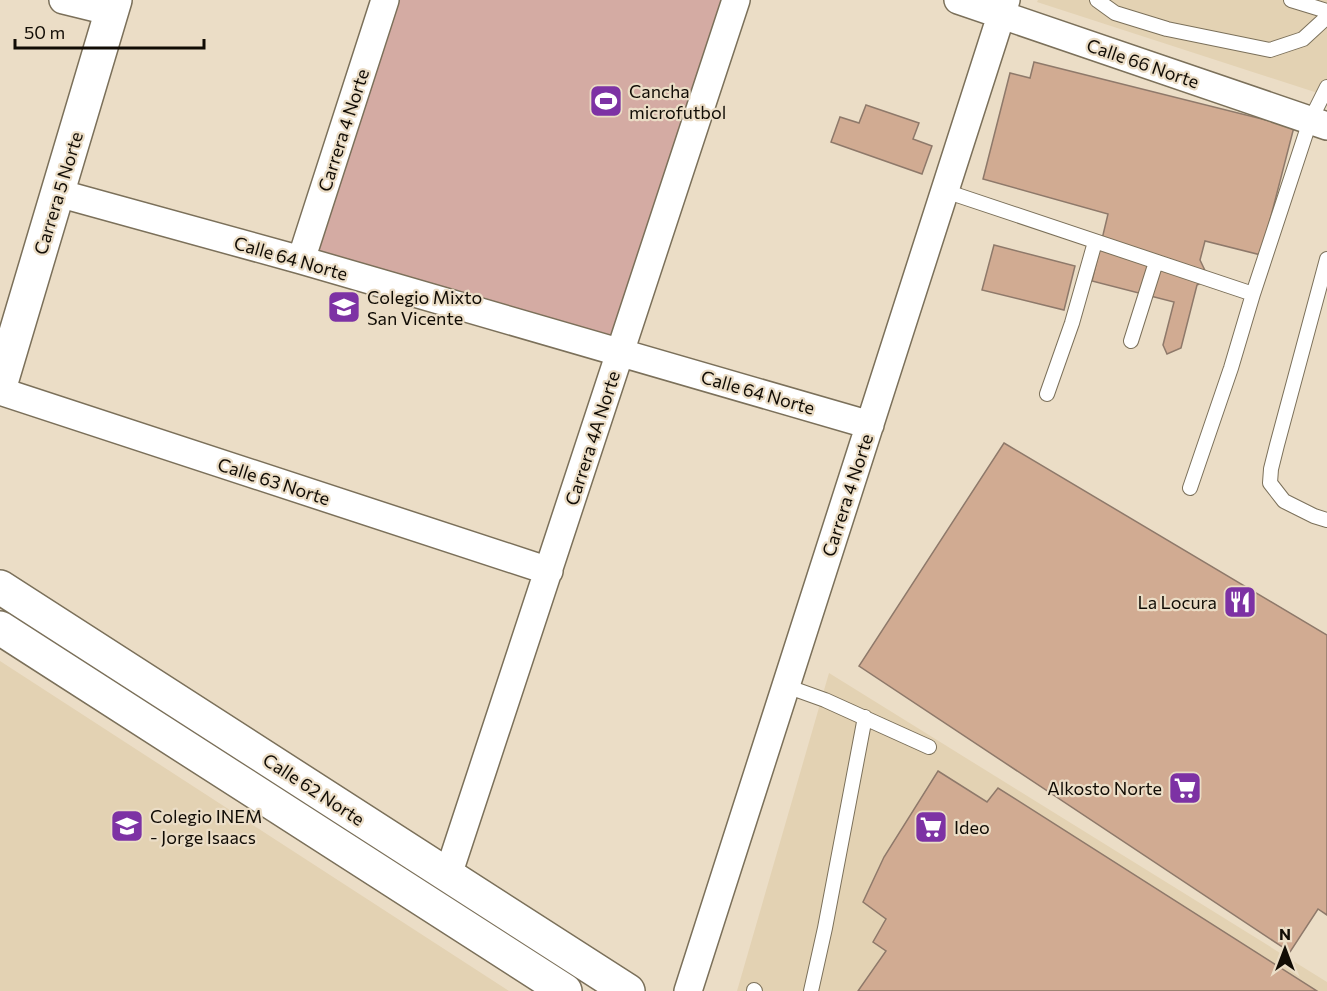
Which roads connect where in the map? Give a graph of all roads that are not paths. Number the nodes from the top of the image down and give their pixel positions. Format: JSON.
{"nodes":[{"id":1,"x":63,"y":0,"type":"edge"},
{"id":2,"x":385,"y":0,"type":"edge"},
{"id":3,"x":736,"y":0,"type":"edge"},
{"id":4,"x":958,"y":0,"type":"edge"},
{"id":5,"x":1097,"y":0,"type":"edge"},
{"id":6,"x":1291,"y":0,"type":"edge"},
{"id":7,"x":114,"y":6,"type":"edge"},
{"id":8,"x":1004,"y":7,"type":"edge"},
{"id":9,"x":1327,"y":11,"type":"edge"},
{"id":10,"x":1327,"y":17,"type":"edge"},
{"id":11,"x":1327,"y":87,"type":"edge"},
{"id":12,"x":1318,"y":124,"type":"edge"},
{"id":13,"x":945,"y":191,"type":"junction"},
{"id":14,"x":58,"y":193,"type":"junction"},
{"id":15,"x":1095,"y":242,"type":"junction"},
{"id":16,"x":1327,"y":259,"type":"edge"},
{"id":17,"x":301,"y":260,"type":"junction"},
{"id":18,"x":1156,"y":262,"type":"junction"},
{"id":19,"x":1253,"y":294,"type":"junction"},
{"id":20,"x":1131,"y":341,"type":"dead end"},
{"id":21,"x":620,"y":352,"type":"junction"},
{"id":22,"x":0,"y":386,"type":"edge"},
{"id":23,"x":0,"y":391,"type":"edge"},
{"id":24,"x":1047,"y":394,"type":"dead end"},
{"id":25,"x":870,"y":425,"type":"junction"},
{"id":26,"x":1190,"y":488,"type":"dead end"},
{"id":27,"x":1327,"y":520,"type":"edge"},
{"id":28,"x":549,"y":571,"type":"junction"},
{"id":29,"x":0,"y":587,"type":"edge"},
{"id":30,"x":0,"y":628,"type":"edge"},
{"id":31,"x":786,"y":686,"type":"junction"},
{"id":32,"x":865,"y":717,"type":"junction"},
{"id":33,"x":929,"y":747,"type":"dead end"},
{"id":34,"x":448,"y":875,"type":"junction"},
{"id":35,"x":565,"y":991,"type":"edge"},
{"id":36,"x":628,"y":991,"type":"edge"},
{"id":37,"x":688,"y":991,"type":"edge"},
{"id":38,"x":811,"y":991,"type":"edge"}],
"edges":[{"from":1,"to":7,"type":"street"},
{"from":2,"to":17,"type":"street","name":"Carrera 4 Norte"},
{"from":3,"to":21,"type":"street","name":"Carrera 4A Norte"},
{"from":4,"to":8,"type":"street","name":"Calle 66 Norte"},
{"from":5,"to":10,"type":"lane"},
{"from":6,"to":9,"type":"lane"},
{"from":7,"to":14,"type":"street","name":"Carrera 5 Norte"},
{"from":8,"to":12,"type":"street","name":"Calle 66 Norte"},
{"from":8,"to":13,"type":"street","name":"Carrera 4 Norte"},
{"from":11,"to":12,"type":"lane"},
{"from":12,"to":19,"type":"lane"},
{"from":13,"to":15,"type":"lane"},
{"from":13,"to":25,"type":"street","name":"Carrera 4 Norte"},
{"from":14,"to":17,"type":"street","name":"Calle 64 Norte"},
{"from":14,"to":22,"type":"street","name":"Carrera 5 Norte"},
{"from":15,"to":18,"type":"lane"},
{"from":15,"to":24,"type":"lane"},
{"from":16,"to":27,"type":"lane"},
{"from":17,"to":21,"type":"street","name":"Calle 64 Norte"},
{"from":18,"to":19,"type":"lane"},
{"from":18,"to":20,"type":"lane"},
{"from":19,"to":26,"type":"lane"},
{"from":21,"to":25,"type":"street","name":"Calle 64 Norte"},
{"from":21,"to":28,"type":"street","name":"Carrera 4A Norte"},
{"from":23,"to":28,"type":"street","name":"Calle 63 Norte"},
{"from":25,"to":31,"type":"street","name":"Carrera 4 Norte"},
{"from":28,"to":34,"type":"street","name":"Carrera 4A Norte"},
{"from":29,"to":34,"type":"street","name":"Calle 62 Norte"},
{"from":30,"to":35,"type":"street","name":"Calle 62 Norte"},
{"from":31,"to":32,"type":"lane"},
{"from":31,"to":37,"type":"street","name":"Carrera 4 Norte"},
{"from":32,"to":33,"type":"lane"},
{"from":32,"to":38,"type":"lane"},
{"from":34,"to":36,"type":"street","name":"Calle 62 Norte"}]}
